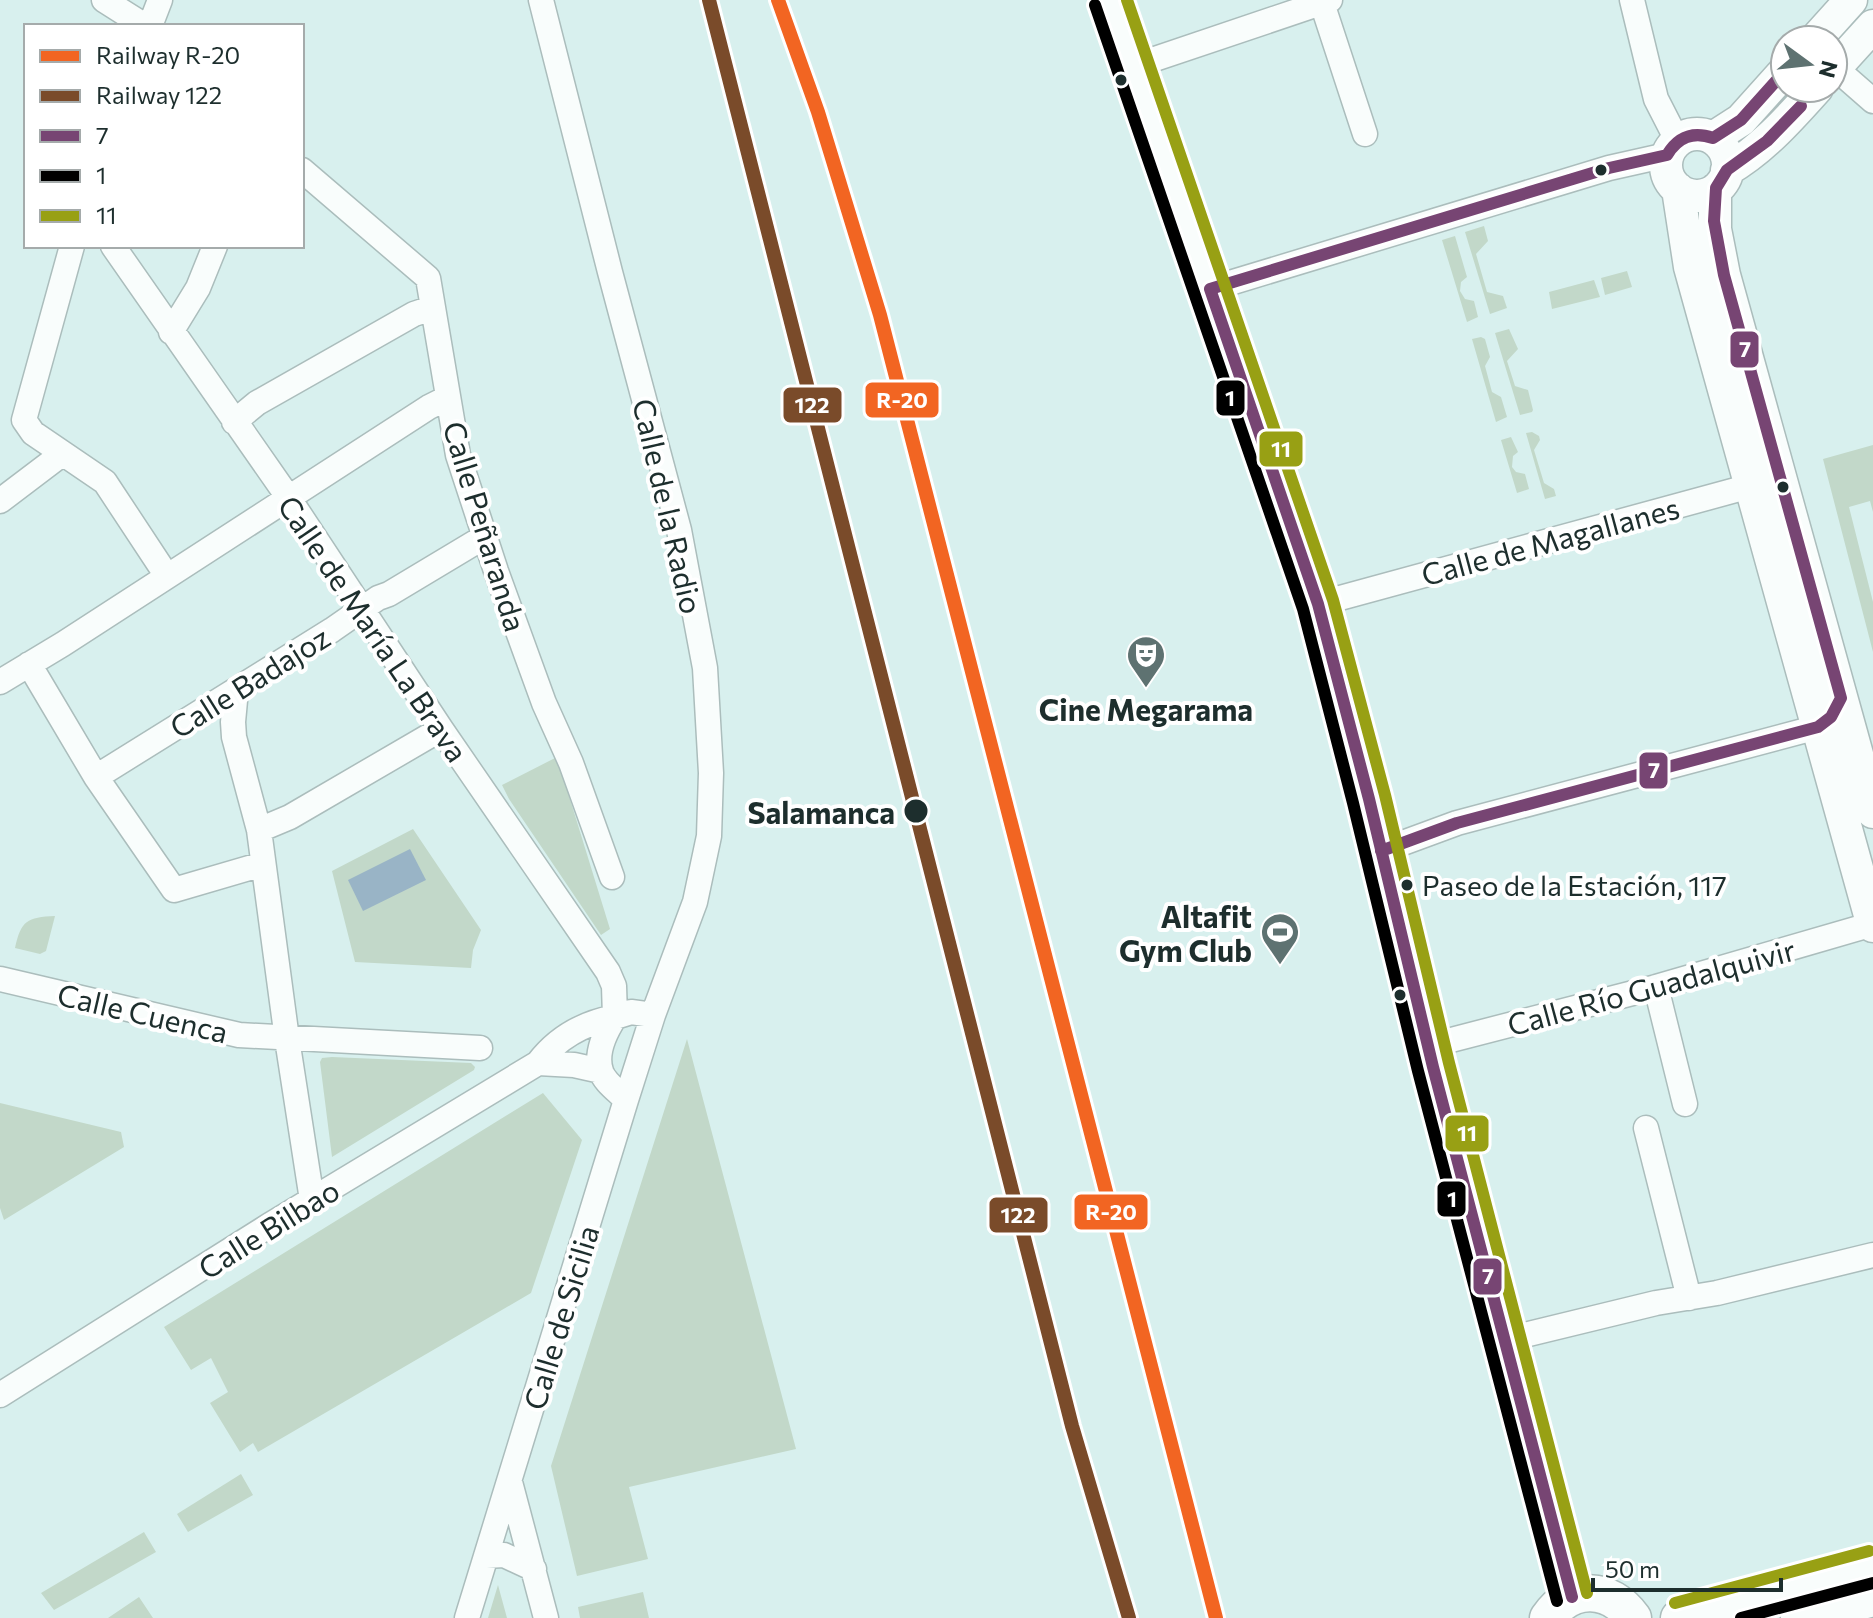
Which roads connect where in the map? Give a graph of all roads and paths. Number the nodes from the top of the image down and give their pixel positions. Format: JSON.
{"nodes":[{"id":1,"x":104,"y":0,"type":"edge"},
{"id":2,"x":160,"y":0,"type":"edge"},
{"id":3,"x":541,"y":0,"type":"edge"},
{"id":4,"x":1110,"y":0,"type":"edge"},
{"id":5,"x":1632,"y":0,"type":"edge"},
{"id":6,"x":1851,"y":0,"type":"edge"},
{"id":7,"x":1314,"y":3,"type":"edge"},
{"id":8,"x":140,"y":19,"type":"edge"},
{"id":9,"x":1829,"y":24,"type":"edge"},
{"id":10,"x":1873,"y":26,"type":"edge"},
{"id":11,"x":1849,"y":52,"type":"edge"},
{"id":12,"x":1134,"y":66,"type":"junction"},
{"id":13,"x":1849,"y":85,"type":"edge"},
{"id":14,"x":1769,"y":89,"type":"edge"},
{"id":15,"x":1873,"y":101,"type":"edge"},
{"id":16,"x":1802,"y":104,"type":"edge"},
{"id":17,"x":1365,"y":134,"type":"dead end"},
{"id":18,"x":1713,"y":138,"type":"junction"},
{"id":19,"x":1672,"y":148,"type":"junction"},
{"id":20,"x":304,"y":172,"type":"edge"},
{"id":21,"x":1721,"y":180,"type":"junction"},
{"id":22,"x":1678,"y":189,"type":"junction"},
{"id":23,"x":71,"y":248,"type":"edge"},
{"id":24,"x":114,"y":248,"type":"edge"},
{"id":25,"x":214,"y":248,"type":"edge"},
{"id":26,"x":1210,"y":289,"type":"junction"},
{"id":27,"x":432,"y":308,"type":"junction"},
{"id":28,"x":171,"y":332,"type":"junction"},
{"id":29,"x":447,"y":398,"type":"junction"},
{"id":30,"x":234,"y":422,"type":"junction"},
{"id":31,"x":62,"y":454,"type":"junction"},
{"id":32,"x":1766,"y":486,"type":"junction"},
{"id":33,"x":288,"y":497,"type":"junction"},
{"id":34,"x":0,"y":501,"type":"edge"},
{"id":35,"x":484,"y":537,"type":"junction"},
{"id":36,"x":167,"y":576,"type":"junction"},
{"id":37,"x":1318,"y":604,"type":"junction"},
{"id":38,"x":361,"y":609,"type":"junction"},
{"id":39,"x":29,"y":664,"type":"junction"},
{"id":40,"x":0,"y":682,"type":"edge"},
{"id":41,"x":236,"y":690,"type":"junction"},
{"id":42,"x":1841,"y":698,"type":"junction"},
{"id":43,"x":1818,"y":727,"type":"junction"},
{"id":44,"x":441,"y":729,"type":"junction"},
{"id":45,"x":96,"y":777,"type":"junction"},
{"id":46,"x":1873,"y":812,"type":"edge"},
{"id":47,"x":259,"y":830,"type":"junction"},
{"id":48,"x":1381,"y":851,"type":"junction"},
{"id":49,"x":263,"y":864,"type":"junction"},
{"id":50,"x":612,"y":877,"type":"dead end"},
{"id":51,"x":1873,"y":925,"type":"edge"},
{"id":52,"x":0,"y":979,"type":"edge"},
{"id":53,"x":1656,"y":987,"type":"junction"},
{"id":54,"x":653,"y":1015,"type":"junction"},
{"id":55,"x":615,"y":1017,"type":"junction"},
{"id":56,"x":287,"y":1039,"type":"junction"},
{"id":57,"x":1428,"y":1046,"type":"junction"},
{"id":58,"x":480,"y":1048,"type":"dead end"},
{"id":59,"x":538,"y":1063,"type":"junction"},
{"id":60,"x":601,"y":1071,"type":"junction"},
{"id":61,"x":626,"y":1100,"type":"junction"},
{"id":62,"x":1685,"y":1104,"type":"dead end"},
{"id":63,"x":1646,"y":1128,"type":"dead end"},
{"id":64,"x":312,"y":1200,"type":"junction"},
{"id":65,"x":1873,"y":1255,"type":"edge"},
{"id":66,"x":1689,"y":1298,"type":"junction"},
{"id":67,"x":1504,"y":1340,"type":"junction"},
{"id":68,"x":0,"y":1395,"type":"edge"},
{"id":69,"x":509,"y":1479,"type":"junction"},
{"id":70,"x":486,"y":1556,"type":"junction"},
{"id":71,"x":1873,"y":1566,"type":"edge"},
{"id":72,"x":534,"y":1569,"type":"junction"},
{"id":73,"x":1873,"y":1598,"type":"edge"},
{"id":74,"x":1560,"y":1607,"type":"edge"},
{"id":75,"x":467,"y":1618,"type":"edge"},
{"id":76,"x":546,"y":1618,"type":"edge"},
{"id":77,"x":1633,"y":1618,"type":"edge"},
{"id":78,"x":1679,"y":1618,"type":"edge"},
{"id":79,"x":1799,"y":1618,"type":"edge"}],
"edges":[{"from":1,"to":8,"type":"street"},
{"from":2,"to":8,"type":"street"},
{"from":3,"to":54,"type":"street","name":"Calle de la Radio"},
{"from":4,"to":12,"type":"main road"},
{"from":5,"to":19,"type":"street"},
{"from":6,"to":9,"type":"main road"},
{"from":7,"to":12,"type":"street"},
{"from":7,"to":17,"type":"street"},
{"from":10,"to":11,"type":"main road"},
{"from":12,"to":26,"type":"main road"},
{"from":13,"to":15,"type":"street"},
{"from":14,"to":18,"type":"main road"},
{"from":16,"to":21,"type":"main road"},
{"from":18,"to":19,"type":"main road"},
{"from":18,"to":21,"type":"main road"},
{"from":19,"to":22,"type":"main road"},
{"from":19,"to":26,"type":"street"},
{"from":20,"to":27,"type":"street","name":"Calle Peñaranda"},
{"from":21,"to":22,"type":"main road"},
{"from":21,"to":32,"type":"main road"},
{"from":22,"to":32,"type":"main road"},
{"from":23,"to":31,"type":"street"},
{"from":24,"to":28,"type":"street","name":"Calle de María La Brava"},
{"from":25,"to":28,"type":"street"},
{"from":26,"to":37,"type":"main road"},
{"from":27,"to":29,"type":"street","name":"Calle Peñaranda"},
{"from":27,"to":30,"type":"street"},
{"from":28,"to":30,"type":"street","name":"Calle de María La Brava"},
{"from":29,"to":33,"type":"street"},
{"from":29,"to":35,"type":"street","name":"Calle Peñaranda"},
{"from":30,"to":33,"type":"street","name":"Calle de María La Brava"},
{"from":31,"to":34,"type":"street"},
{"from":31,"to":36,"type":"street"},
{"from":32,"to":37,"type":"street","name":"Calle de Magallanes"},
{"from":32,"to":42,"type":"main road"},
{"from":32,"to":43,"type":"main road"},
{"from":33,"to":36,"type":"street"},
{"from":33,"to":38,"type":"street","name":"Calle de María La Brava"},
{"from":35,"to":38,"type":"street","name":"Calle Badajoz"},
{"from":35,"to":50,"type":"street","name":"Calle Peñaranda"},
{"from":36,"to":39,"type":"street"},
{"from":37,"to":48,"type":"main road"},
{"from":38,"to":41,"type":"street","name":"Calle Badajoz"},
{"from":38,"to":44,"type":"street","name":"Calle de María La Brava"},
{"from":39,"to":40,"type":"street"},
{"from":39,"to":45,"type":"street"},
{"from":41,"to":45,"type":"street","name":"Calle Badajoz"},
{"from":41,"to":47,"type":"street"},
{"from":42,"to":43,"type":"street"},
{"from":42,"to":46,"type":"main road"},
{"from":43,"to":48,"type":"street"},
{"from":43,"to":51,"type":"main road"},
{"from":44,"to":47,"type":"street"},
{"from":44,"to":55,"type":"street","name":"Calle de María La Brava"},
{"from":45,"to":49,"type":"street"},
{"from":47,"to":49,"type":"street"},
{"from":48,"to":57,"type":"main road"},
{"from":49,"to":56,"type":"street"},
{"from":51,"to":53,"type":"street","name":"Calle Río Guadalquivir"},
{"from":52,"to":56,"type":"street","name":"Calle Cuenca"},
{"from":53,"to":57,"type":"street","name":"Calle Río Guadalquivir"},
{"from":53,"to":62,"type":"street"},
{"from":54,"to":55,"type":"street","name":"Calle Bilbao"},
{"from":54,"to":61,"type":"street","name":"Calle de Sicilia"},
{"from":55,"to":59,"type":"street","name":"Calle Bilbao"},
{"from":55,"to":60,"type":"street"},
{"from":56,"to":58,"type":"street","name":"Calle Cuenca"},
{"from":56,"to":64,"type":"street"},
{"from":57,"to":67,"type":"main road"},
{"from":59,"to":60,"type":"street"},
{"from":59,"to":64,"type":"street","name":"Calle Bilbao"},
{"from":60,"to":61,"type":"street"},
{"from":61,"to":69,"type":"street","name":"Calle de Sicilia"},
{"from":63,"to":66,"type":"street"},
{"from":64,"to":68,"type":"street","name":"Calle Bilbao"},
{"from":65,"to":66,"type":"street"},
{"from":66,"to":67,"type":"street"},
{"from":67,"to":74,"type":"main road"},
{"from":69,"to":70,"type":"street","name":"Calle de Sicilia"},
{"from":69,"to":72,"type":"street"},
{"from":70,"to":72,"type":"street"},
{"from":70,"to":75,"type":"street","name":"Calle de Sicilia"},
{"from":71,"to":78,"type":"main road"},
{"from":72,"to":76,"type":"street"},
{"from":73,"to":79,"type":"main road"},
{"from":74,"to":77,"type":"main road"}]}
